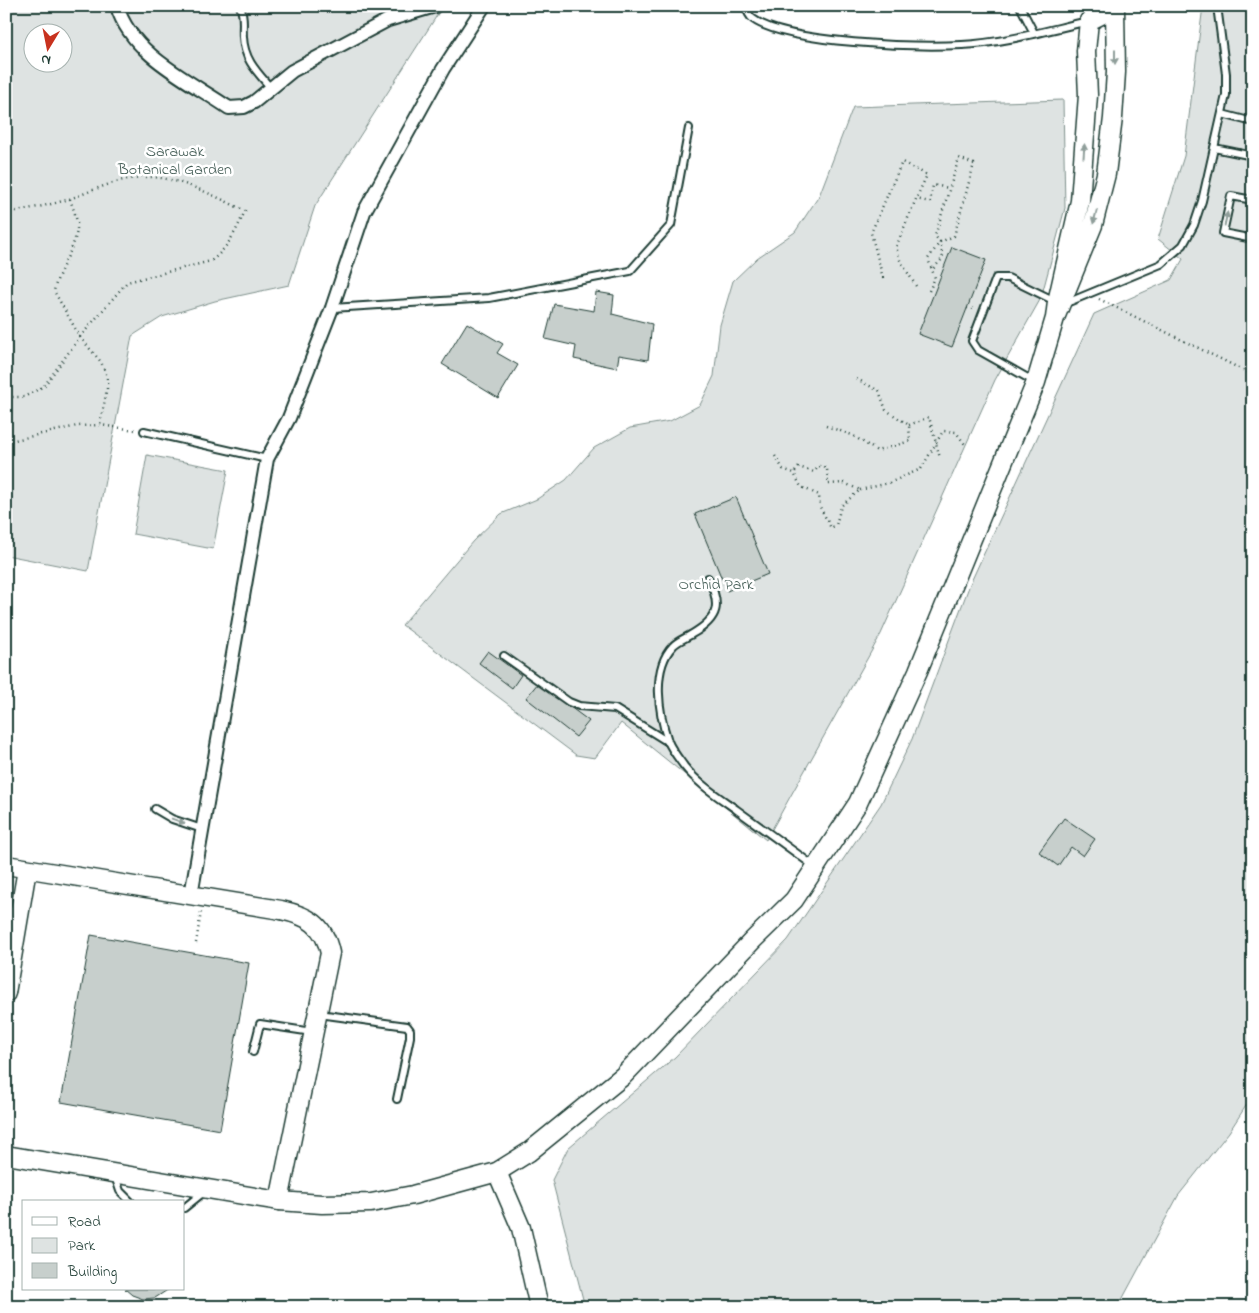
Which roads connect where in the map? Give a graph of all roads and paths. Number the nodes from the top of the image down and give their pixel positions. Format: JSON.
{"nodes":[{"id":1,"x":117,"y":6,"type":"edge"},
{"id":2,"x":240,"y":6,"type":"edge"},
{"id":3,"x":435,"y":6,"type":"edge"},
{"id":4,"x":484,"y":6,"type":"edge"},
{"id":5,"x":746,"y":6,"type":"edge"},
{"id":6,"x":1020,"y":6,"type":"edge"},
{"id":7,"x":1217,"y":6,"type":"edge"},
{"id":8,"x":1117,"y":7,"type":"edge"},
{"id":9,"x":1087,"y":14,"type":"edge"},
{"id":10,"x":1034,"y":33,"type":"junction"},
{"id":11,"x":270,"y":87,"type":"junction"},
{"id":12,"x":1222,"y":114,"type":"junction"},
{"id":13,"x":1253,"y":122,"type":"edge"},
{"id":14,"x":690,"y":128,"type":"dead end"},
{"id":15,"x":1214,"y":148,"type":"junction"},
{"id":16,"x":1253,"y":156,"type":"edge"},
{"id":17,"x":950,"y":188,"type":"junction"},
{"id":18,"x":70,"y":199,"type":"junction"},
{"id":19,"x":916,"y":199,"type":"junction"},
{"id":20,"x":1253,"y":200,"type":"edge"},
{"id":21,"x":6,"y":213,"type":"edge"},
{"id":22,"x":1253,"y":240,"type":"edge"},
{"id":23,"x":940,"y":242,"type":"junction"},
{"id":24,"x":932,"y":270,"type":"junction"},
{"id":25,"x":884,"y":278,"type":"dead end"},
{"id":26,"x":916,"y":286,"type":"dead end"},
{"id":27,"x":929,"y":291,"type":"dead end"},
{"id":28,"x":1088,"y":294,"type":"junction"},
{"id":29,"x":332,"y":308,"type":"junction"},
{"id":30,"x":1058,"y":308,"type":"junction"},
{"id":31,"x":80,"y":336,"type":"junction"},
{"id":32,"x":1253,"y":375,"type":"edge"},
{"id":33,"x":855,"y":378,"type":"dead end"},
{"id":34,"x":1036,"y":382,"type":"junction"},
{"id":35,"x":6,"y":397,"type":"edge"},
{"id":36,"x":100,"y":425,"type":"junction"},
{"id":37,"x":909,"y":425,"type":"junction"},
{"id":38,"x":826,"y":426,"type":"dead end"},
{"id":39,"x":144,"y":431,"type":"joint"},
{"id":40,"x":935,"y":441,"type":"junction"},
{"id":41,"x":6,"y":442,"type":"edge"},
{"id":42,"x":966,"y":446,"type":"dead end"},
{"id":43,"x":774,"y":456,"type":"dead end"},
{"id":44,"x":940,"y":458,"type":"dead end"},
{"id":45,"x":267,"y":459,"type":"junction"},
{"id":46,"x":794,"y":472,"type":"junction"},
{"id":47,"x":860,"y":490,"type":"junction"},
{"id":48,"x":708,"y":578,"type":"dead end"},
{"id":49,"x":504,"y":656,"type":"dead end"},
{"id":50,"x":668,"y":742,"type":"junction"},
{"id":51,"x":155,"y":809,"type":"dead end"},
{"id":52,"x":202,"y":829,"type":"junction"},
{"id":53,"x":6,"y":865,"type":"edge"},
{"id":54,"x":27,"y":868,"type":"junction"},
{"id":55,"x":817,"y":868,"type":"junction"},
{"id":56,"x":197,"y":897,"type":"junction"},
{"id":57,"x":13,"y":911,"type":"edge"},
{"id":58,"x":196,"y":943,"type":"dead end"},
{"id":59,"x":6,"y":993,"type":"edge"},
{"id":60,"x":318,"y":1014,"type":"junction"},
{"id":61,"x":313,"y":1032,"type":"junction"},
{"id":62,"x":254,"y":1052,"type":"dead end"},
{"id":63,"x":397,"y":1099,"type":"dead end"},
{"id":64,"x":6,"y":1155,"type":"edge"},
{"id":65,"x":497,"y":1172,"type":"junction"},
{"id":66,"x":114,"y":1173,"type":"junction"},
{"id":67,"x":208,"y":1189,"type":"junction"},
{"id":68,"x":129,"y":1200,"type":"edge"},
{"id":69,"x":279,"y":1201,"type":"junction"},
{"id":70,"x":185,"y":1207,"type":"edge"},
{"id":71,"x":539,"y":1307,"type":"edge"}],
"edges":[{"from":1,"to":11,"type":"street"},
{"from":2,"to":11,"type":"lane"},
{"from":3,"to":11,"type":"street"},
{"from":4,"to":29,"type":"street"},
{"from":5,"to":10,"type":"lane"},
{"from":6,"to":10,"type":"lane"},
{"from":7,"to":12,"type":"lane"},
{"from":8,"to":9,"type":"street"},
{"from":8,"to":30,"type":"street","one_way":true},
{"from":9,"to":10,"type":"lane"},
{"from":30,"to":9,"type":"street","one_way":true},
{"from":12,"to":13,"type":"lane"},
{"from":12,"to":15,"type":"lane"},
{"from":14,"to":29,"type":"lane"},
{"from":15,"to":16,"type":"lane"},
{"from":15,"to":28,"type":"lane"},
{"from":17,"to":19,"type":"path"},
{"from":17,"to":23,"type":"path"},
{"from":17,"to":23,"type":"path"},
{"from":18,"to":21,"type":"path"},
{"from":18,"to":31,"type":"path"},
{"from":18,"to":31,"type":"path"},
{"from":19,"to":25,"type":"path"},
{"from":19,"to":26,"type":"path"},
{"from":22,"to":20,"type":"lane","one_way":true},
{"from":23,"to":24,"type":"path"},
{"from":23,"to":24,"type":"path"},
{"from":24,"to":27,"type":"path"},
{"from":28,"to":30,"type":"lane"},
{"from":28,"to":32,"type":"path"},
{"from":29,"to":45,"type":"street"},
{"from":30,"to":34,"type":"street"},
{"from":30,"to":34,"type":"lane"},
{"from":31,"to":35,"type":"path"},
{"from":31,"to":36,"type":"path"},
{"from":33,"to":37,"type":"path"},
{"from":34,"to":55,"type":"street"},
{"from":36,"to":39,"type":"path"},
{"from":36,"to":41,"type":"path"},
{"from":37,"to":38,"type":"path"},
{"from":37,"to":40,"type":"path"},
{"from":39,"to":45,"type":"lane"},
{"from":40,"to":42,"type":"path"},
{"from":40,"to":44,"type":"path"},
{"from":40,"to":47,"type":"path"},
{"from":43,"to":46,"type":"path"},
{"from":45,"to":52,"type":"street"},
{"from":46,"to":47,"type":"path"},
{"from":46,"to":47,"type":"path"},
{"from":48,"to":50,"type":"lane"},
{"from":49,"to":50,"type":"lane"},
{"from":50,"to":55,"type":"lane"},
{"from":51,"to":52,"type":"lane","one_way":true},
{"from":52,"to":56,"type":"street"},
{"from":53,"to":54,"type":"street"},
{"from":54,"to":56,"type":"street"},
{"from":54,"to":57,"type":"street"},
{"from":55,"to":65,"type":"street"},
{"from":56,"to":58,"type":"path"},
{"from":56,"to":60,"type":"street"},
{"from":57,"to":59,"type":"street"},
{"from":60,"to":61,"type":"street"},
{"from":60,"to":63,"type":"lane"},
{"from":61,"to":62,"type":"lane"},
{"from":61,"to":69,"type":"street"},
{"from":64,"to":66,"type":"street"},
{"from":65,"to":69,"type":"street"},
{"from":65,"to":71,"type":"street"},
{"from":66,"to":67,"type":"street"},
{"from":66,"to":68,"type":"lane"},
{"from":67,"to":69,"type":"street"},
{"from":67,"to":70,"type":"lane"}]}
